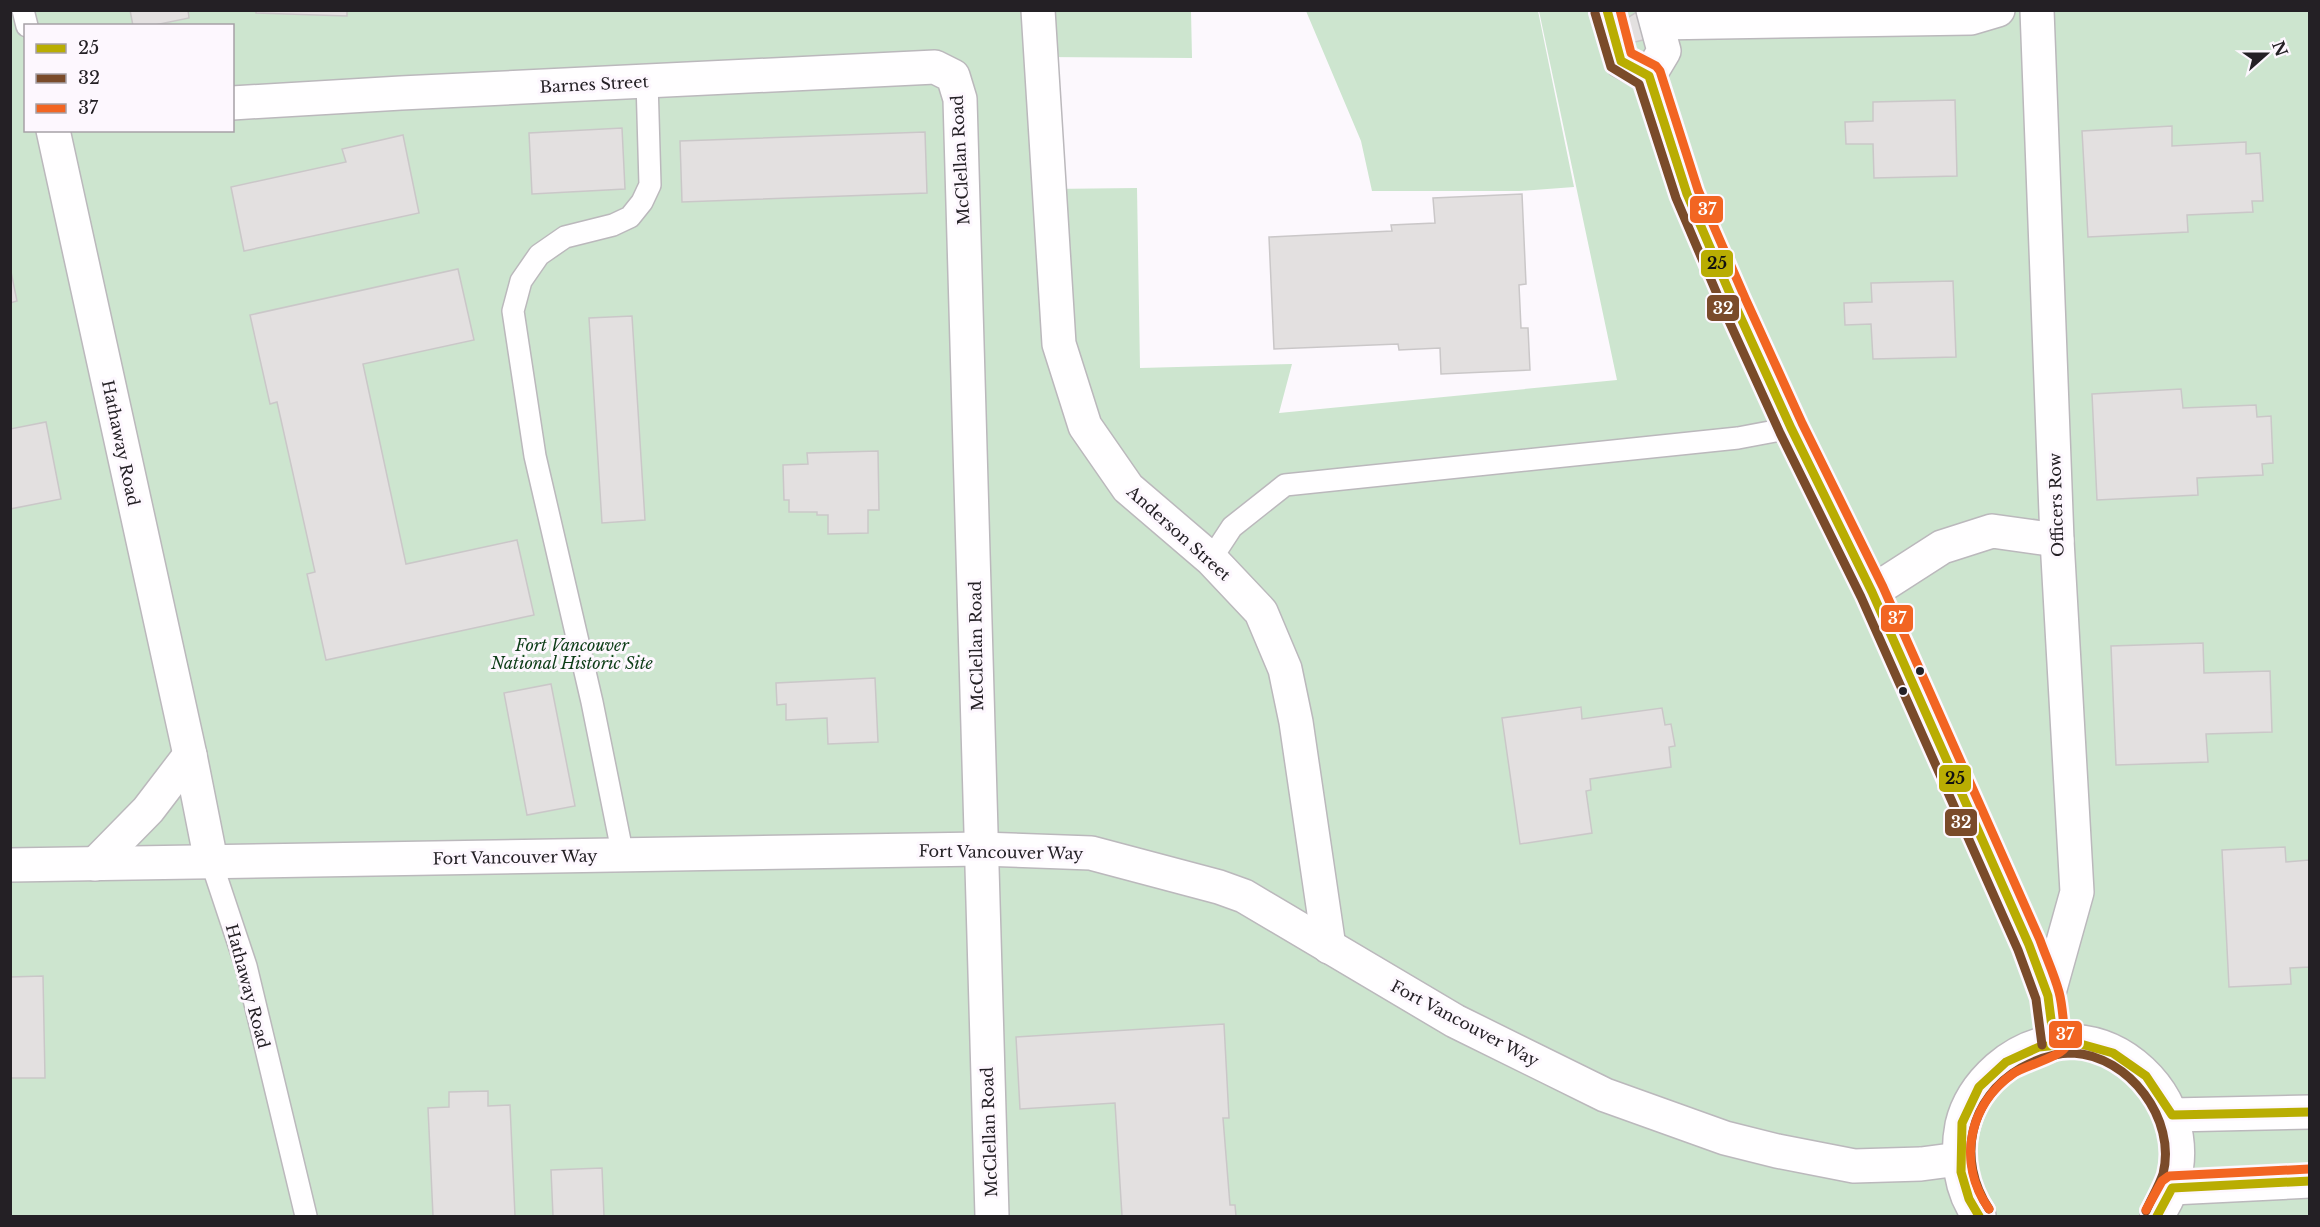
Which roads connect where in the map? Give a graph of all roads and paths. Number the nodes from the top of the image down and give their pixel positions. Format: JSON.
{"nodes":[{"id":1,"x":1038,"y":10,"type":"edge"},
{"id":2,"x":1607,"y":10,"type":"edge"},
{"id":3,"x":1998,"y":10,"type":"edge"},
{"id":4,"x":2037,"y":10,"type":"edge"},
{"id":5,"x":1655,"y":17,"type":"edge"},
{"id":6,"x":952,"y":76,"type":"joint"},
{"id":7,"x":1649,"y":76,"type":"junction"},
{"id":8,"x":646,"y":81,"type":"junction"},
{"id":9,"x":234,"y":103,"type":"edge"},
{"id":10,"x":53,"y":132,"type":"edge"},
{"id":11,"x":1791,"y":429,"type":"junction"},
{"id":12,"x":2057,"y":540,"type":"junction"},
{"id":13,"x":1211,"y":558,"type":"junction"},
{"id":14,"x":1872,"y":592,"type":"junction"},
{"id":15,"x":190,"y":755,"type":"junction"},
{"id":16,"x":981,"y":849,"type":"junction"},
{"id":17,"x":623,"y":856,"type":"junction"},
{"id":18,"x":211,"y":861,"type":"junction"},
{"id":19,"x":94,"y":864,"type":"junction"},
{"id":20,"x":10,"y":865,"type":"edge"},
{"id":21,"x":1329,"y":947,"type":"junction"},
{"id":22,"x":2048,"y":996,"type":"junction"},
{"id":23,"x":2054,"y":1043,"type":"junction"},
{"id":24,"x":2310,"y":1112,"type":"edge"},
{"id":25,"x":2172,"y":1115,"type":"junction"},
{"id":26,"x":1959,"y":1159,"type":"junction"},
{"id":27,"x":2310,"y":1181,"type":"edge"},
{"id":28,"x":2164,"y":1202,"type":"edge"},
{"id":29,"x":306,"y":1216,"type":"edge"},
{"id":30,"x":992,"y":1216,"type":"edge"},
{"id":31,"x":1979,"y":1216,"type":"edge"}],
"edges":[{"from":1,"to":13,"type":"street","name":"Anderson Street"},
{"from":2,"to":7,"type":"street"},
{"from":3,"to":5,"type":"street"},
{"from":4,"to":12,"type":"street","name":"Officers Row"},
{"from":5,"to":7,"type":"street"},
{"from":6,"to":8,"type":"street","name":"Barnes Street"},
{"from":6,"to":16,"type":"street","name":"McClellan Road"},
{"from":7,"to":11,"type":"street"},
{"from":8,"to":9,"type":"street","name":"Barnes Street"},
{"from":8,"to":17,"type":"lane"},
{"from":10,"to":15,"type":"street","name":"Hathaway Road"},
{"from":11,"to":13,"type":"lane"},
{"from":11,"to":14,"type":"street"},
{"from":12,"to":14,"type":"street"},
{"from":12,"to":22,"type":"street","name":"Officers Row"},
{"from":13,"to":21,"type":"street","name":"Anderson Street"},
{"from":14,"to":22,"type":"street"},
{"from":15,"to":18,"type":"street","name":"Hathaway Road"},
{"from":15,"to":19,"type":"street"},
{"from":16,"to":17,"type":"street","name":"Fort Vancouver Way"},
{"from":16,"to":21,"type":"street","name":"Fort Vancouver Way"},
{"from":16,"to":30,"type":"street","name":"McClellan Road"},
{"from":17,"to":18,"type":"street","name":"Fort Vancouver Way"},
{"from":18,"to":19,"type":"street","name":"Fort Vancouver Way"},
{"from":18,"to":29,"type":"lane","name":"Hathaway Road"},
{"from":19,"to":20,"type":"street","name":"Fort Vancouver Way"},
{"from":21,"to":26,"type":"street","name":"Fort Vancouver Way"},
{"from":22,"to":23,"type":"street"},
{"from":23,"to":25,"type":"street"},
{"from":23,"to":26,"type":"street"},
{"from":24,"to":25,"type":"street"},
{"from":25,"to":28,"type":"street"},
{"from":26,"to":31,"type":"street"},
{"from":27,"to":28,"type":"street"}]}
